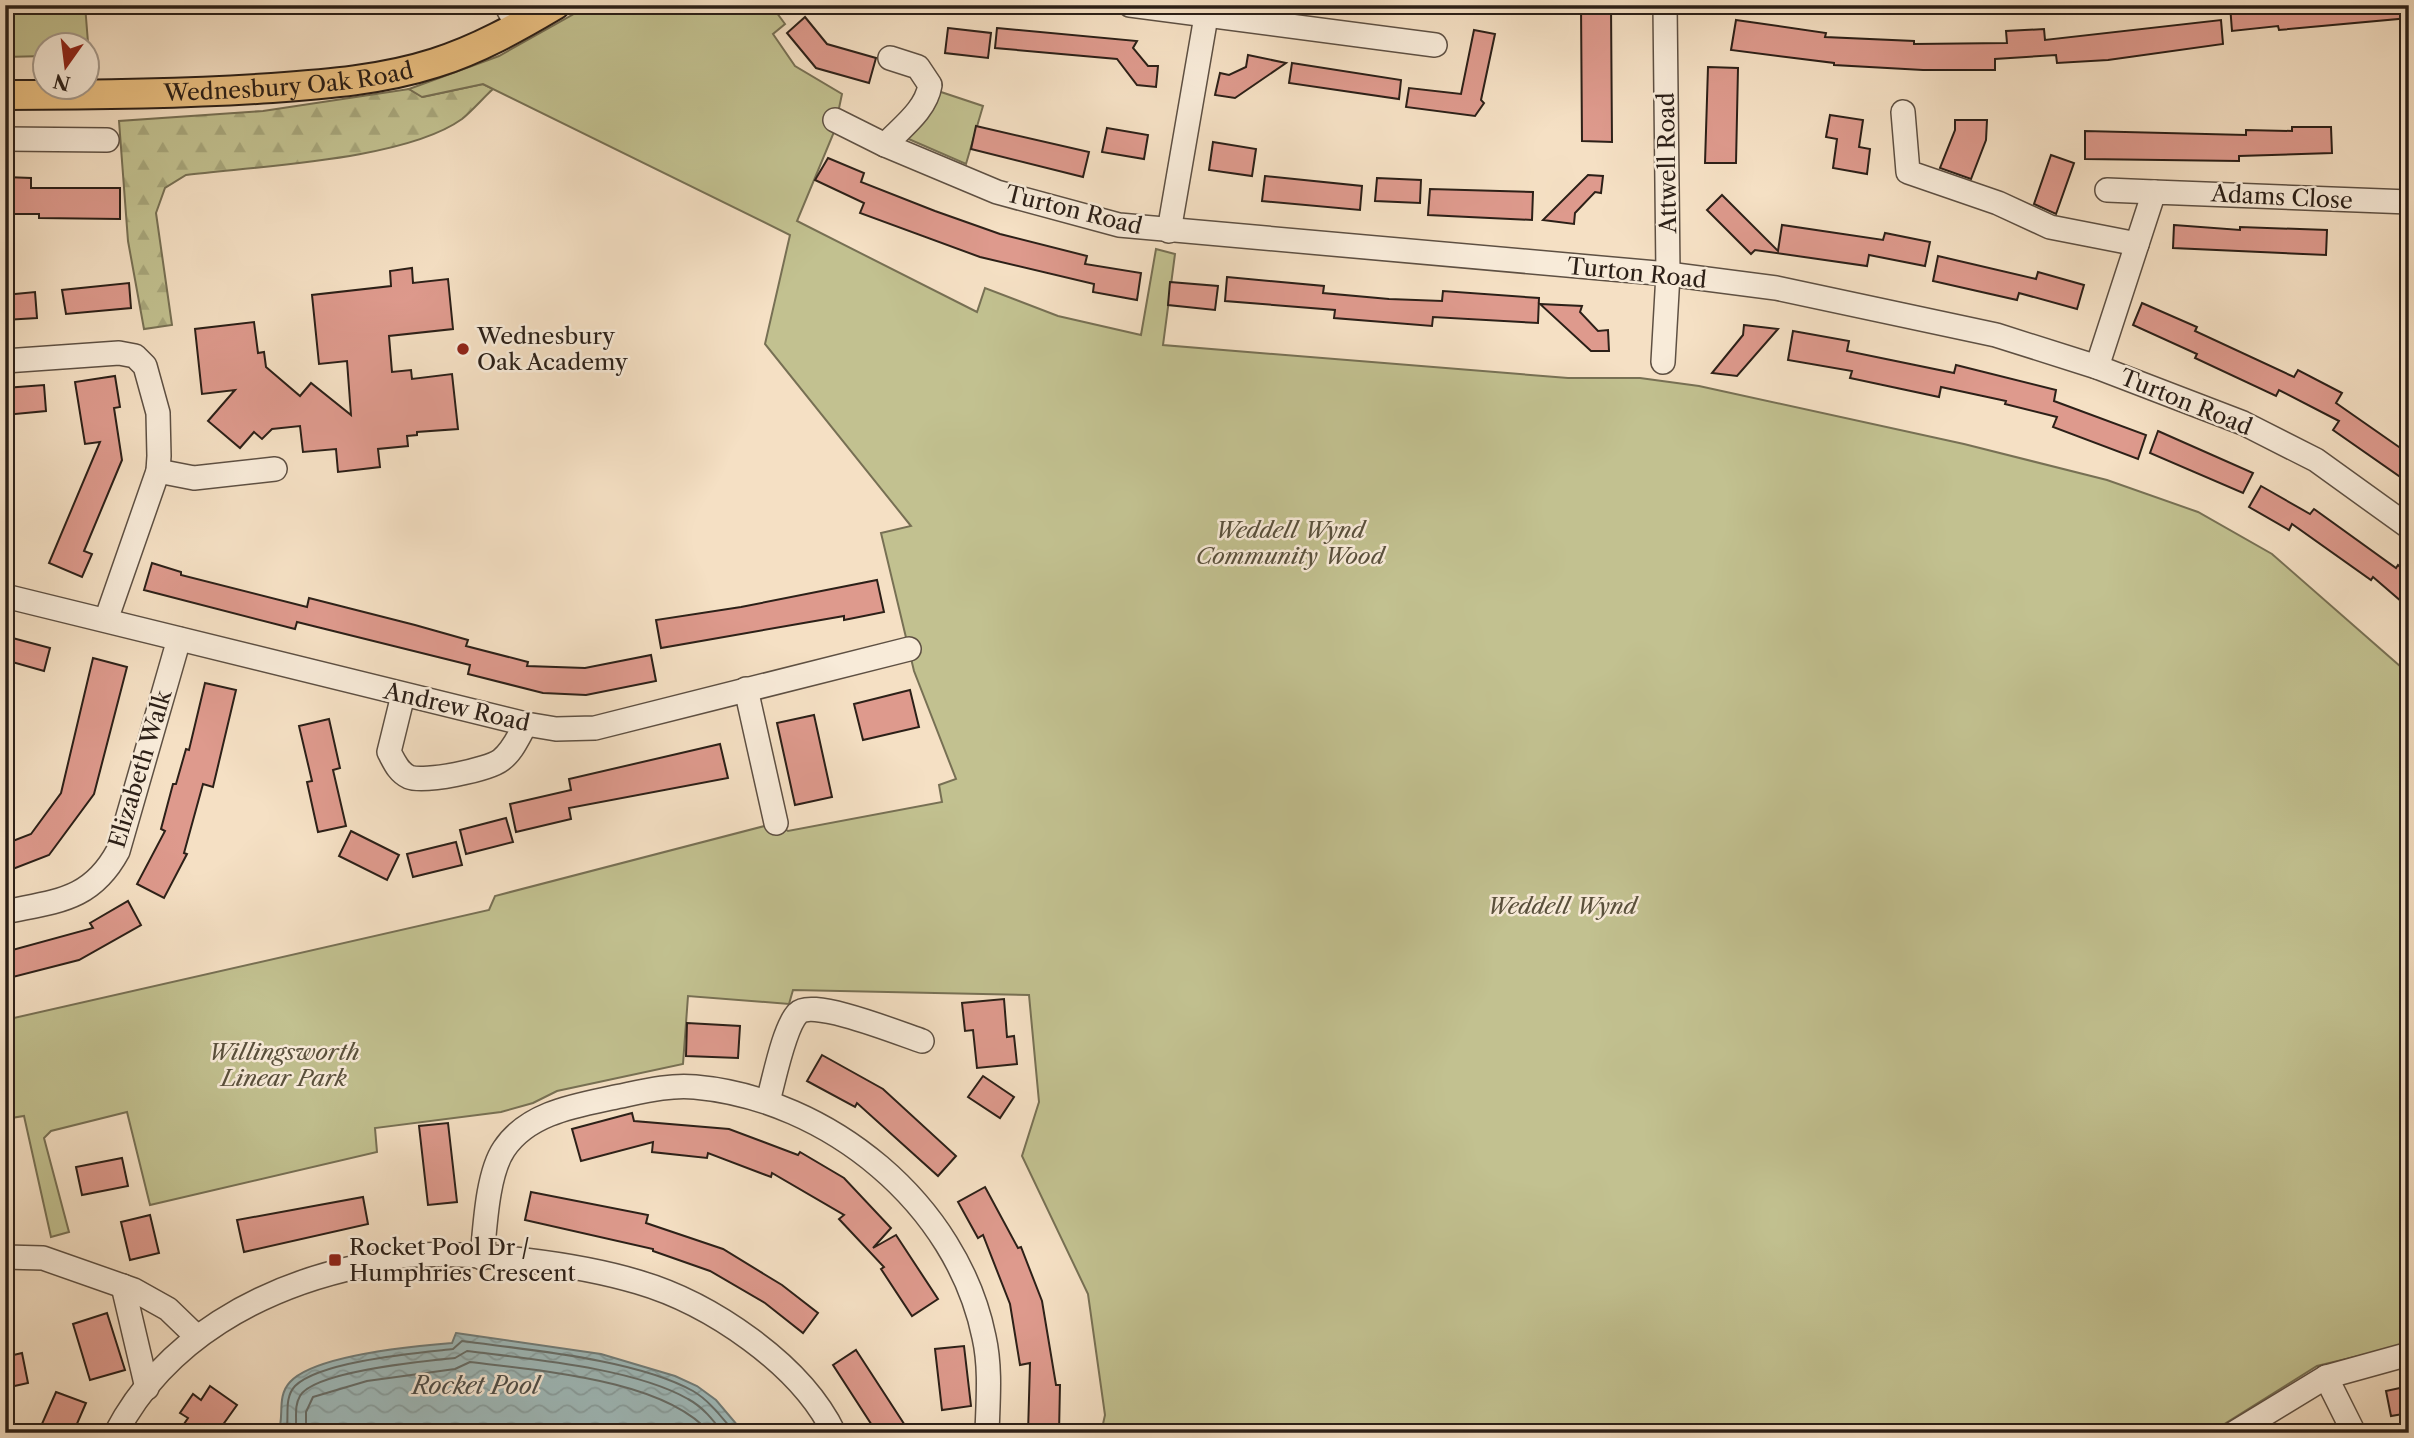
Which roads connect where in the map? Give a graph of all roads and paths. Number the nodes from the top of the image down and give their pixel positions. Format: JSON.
{"nodes":[{"id":1,"x":555,"y":5,"type":"edge"},
{"id":2,"x":1130,"y":5,"type":"edge"},
{"id":3,"x":1665,"y":5,"type":"edge"},
{"id":4,"x":1207,"y":10,"type":"edge"},
{"id":5,"x":512,"y":16,"type":"edge"},
{"id":6,"x":1435,"y":45,"type":"dead end"},
{"id":7,"x":890,"y":58,"type":"dead end"},
{"id":8,"x":5,"y":95,"type":"edge"},
{"id":9,"x":1903,"y":112,"type":"dead end"},
{"id":10,"x":835,"y":120,"type":"dead end"},
{"id":11,"x":5,"y":139,"type":"edge"},
{"id":12,"x":107,"y":140,"type":"dead end"},
{"id":13,"x":886,"y":145,"type":"junction"},
{"id":14,"x":2107,"y":190,"type":"dead end"},
{"id":15,"x":2154,"y":192,"type":"junction"},
{"id":16,"x":2409,"y":202,"type":"edge"},
{"id":17,"x":1169,"y":231,"type":"junction"},
{"id":18,"x":2137,"y":244,"type":"junction"},
{"id":19,"x":1668,"y":274,"type":"junction"},
{"id":20,"x":5,"y":361,"type":"edge"},
{"id":21,"x":1663,"y":362,"type":"dead end"},
{"id":22,"x":2097,"y":367,"type":"junction"},
{"id":23,"x":275,"y":469,"type":"dead end"},
{"id":24,"x":158,"y":471,"type":"junction"},
{"id":25,"x":2409,"y":527,"type":"edge"},
{"id":26,"x":5,"y":596,"type":"edge"},
{"id":27,"x":106,"y":620,"type":"junction"},
{"id":28,"x":179,"y":639,"type":"junction"},
{"id":29,"x":909,"y":649,"type":"dead end"},
{"id":30,"x":746,"y":689,"type":"junction"},
{"id":31,"x":403,"y":695,"type":"junction"},
{"id":32,"x":526,"y":724,"type":"junction"},
{"id":33,"x":776,"y":823,"type":"dead end"},
{"id":34,"x":5,"y":912,"type":"edge"},
{"id":35,"x":922,"y":1041,"type":"dead end"},
{"id":36,"x":768,"y":1101,"type":"junction"},
{"id":37,"x":5,"y":1257,"type":"edge"},
{"id":38,"x":482,"y":1258,"type":"junction"},
{"id":39,"x":123,"y":1286,"type":"junction"},
{"id":40,"x":196,"y":1336,"type":"junction"},
{"id":41,"x":2409,"y":1354,"type":"edge"},
{"id":42,"x":2326,"y":1377,"type":"junction"},
{"id":43,"x":147,"y":1388,"type":"junction"},
{"id":44,"x":116,"y":1433,"type":"edge"},
{"id":45,"x":834,"y":1433,"type":"edge"},
{"id":46,"x":987,"y":1433,"type":"edge"},
{"id":47,"x":2234,"y":1433,"type":"edge"},
{"id":48,"x":2354,"y":1433,"type":"edge"}],
"edges":[{"from":1,"to":5,"type":"main road","name":"Wednesbury Oak Road"},
{"from":2,"to":4,"type":"street"},
{"from":3,"to":19,"type":"street","name":"Attwell Road"},
{"from":4,"to":6,"type":"street"},
{"from":4,"to":17,"type":"street"},
{"from":5,"to":8,"type":"main road","name":"Wednesbury Oak Road"},
{"from":7,"to":13,"type":"street"},
{"from":9,"to":18,"type":"street"},
{"from":10,"to":13,"type":"street","name":"Turton Road"},
{"from":11,"to":12,"type":"street"},
{"from":13,"to":17,"type":"street","name":"Turton Road"},
{"from":14,"to":15,"type":"street","name":"Adams Close"},
{"from":15,"to":16,"type":"street","name":"Adams Close"},
{"from":15,"to":18,"type":"street"},
{"from":17,"to":19,"type":"street","name":"Turton Road"},
{"from":18,"to":22,"type":"street"},
{"from":19,"to":21,"type":"street","name":"Attwell Road"},
{"from":19,"to":22,"type":"street","name":"Turton Road"},
{"from":20,"to":24,"type":"street"},
{"from":22,"to":25,"type":"street","name":"Turton Road"},
{"from":23,"to":24,"type":"street"},
{"from":24,"to":27,"type":"street"},
{"from":26,"to":27,"type":"street","name":"Andrew Road"},
{"from":27,"to":28,"type":"street","name":"Andrew Road"},
{"from":28,"to":31,"type":"street","name":"Andrew Road"},
{"from":28,"to":34,"type":"street","name":"Elizabeth Walk"},
{"from":29,"to":30,"type":"street","name":"Andrew Road"},
{"from":30,"to":32,"type":"street","name":"Andrew Road"},
{"from":30,"to":33,"type":"street"},
{"from":31,"to":32,"type":"street","name":"Andrew Road"},
{"from":31,"to":32,"type":"street"},
{"from":35,"to":36,"type":"street"},
{"from":36,"to":38,"type":"street"},
{"from":36,"to":46,"type":"street"},
{"from":37,"to":39,"type":"street"},
{"from":38,"to":40,"type":"street"},
{"from":38,"to":45,"type":"street"},
{"from":39,"to":40,"type":"street"},
{"from":39,"to":43,"type":"street"},
{"from":40,"to":43,"type":"street"},
{"from":41,"to":42,"type":"street"},
{"from":42,"to":47,"type":"street"},
{"from":42,"to":48,"type":"street"},
{"from":43,"to":44,"type":"street"}]}
